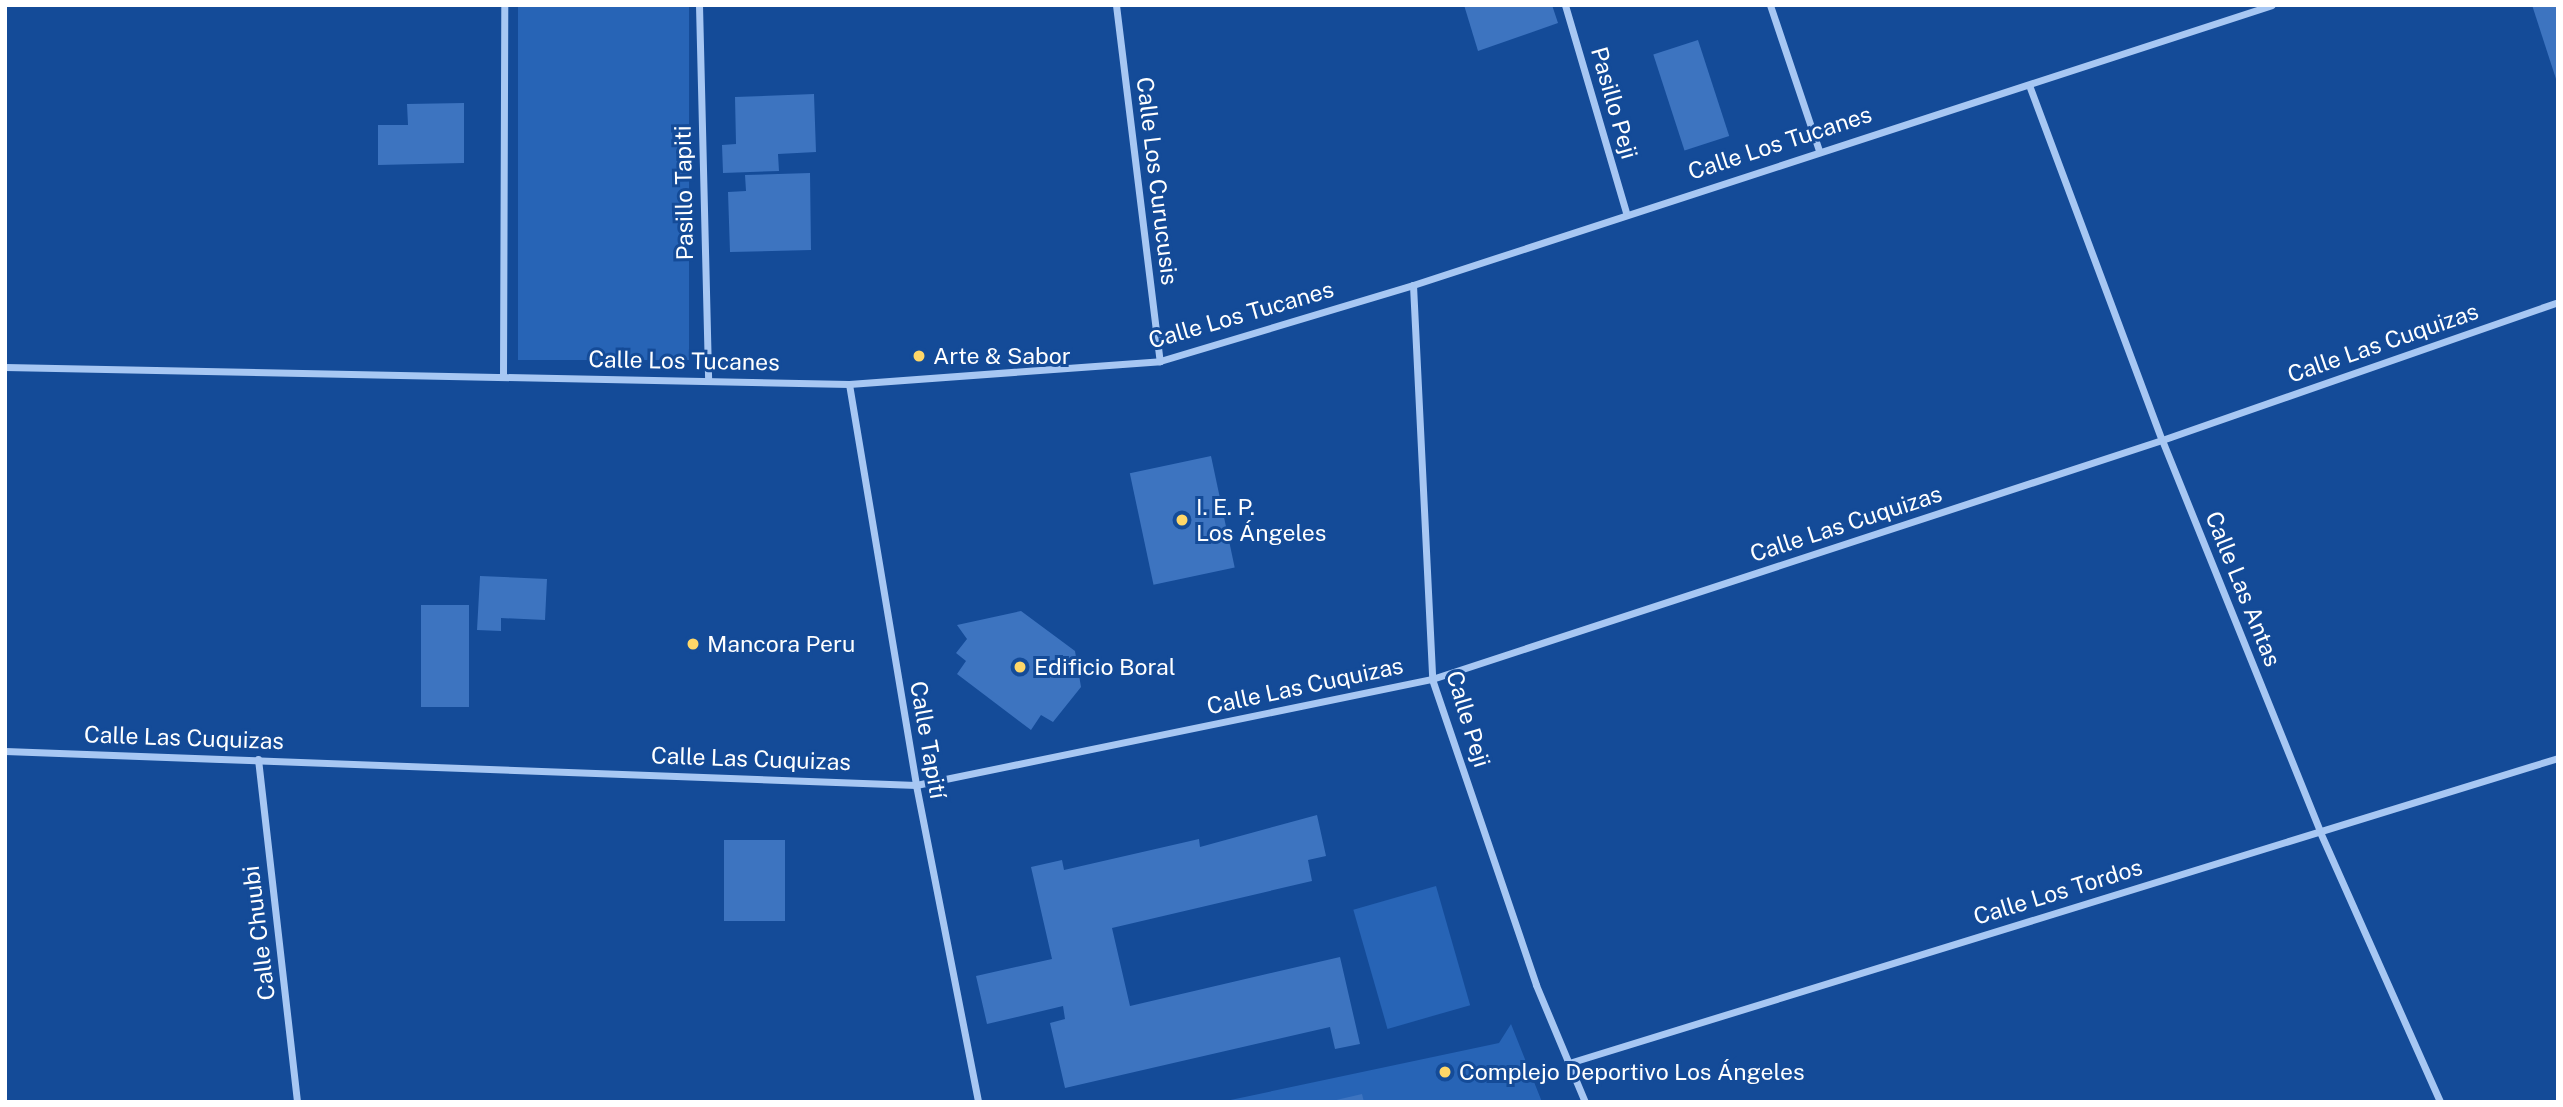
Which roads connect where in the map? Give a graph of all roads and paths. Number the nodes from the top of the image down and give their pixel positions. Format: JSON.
{"nodes":[{"id":1,"x":504,"y":5,"type":"edge"},
{"id":2,"x":699,"y":5,"type":"edge"},
{"id":3,"x":1116,"y":5,"type":"edge"},
{"id":4,"x":1565,"y":5,"type":"edge"},
{"id":5,"x":1770,"y":5,"type":"edge"},
{"id":6,"x":2272,"y":5,"type":"edge"},
{"id":7,"x":2029,"y":85,"type":"junction"},
{"id":8,"x":1819,"y":151,"type":"junction"},
{"id":9,"x":1626,"y":212,"type":"junction"},
{"id":10,"x":1413,"y":285,"type":"junction"},
{"id":11,"x":2558,"y":302,"type":"edge"},
{"id":12,"x":1160,"y":361,"type":"junction"},
{"id":13,"x":5,"y":367,"type":"edge"},
{"id":14,"x":503,"y":377,"type":"junction"},
{"id":15,"x":708,"y":380,"type":"junction"},
{"id":16,"x":849,"y":384,"type":"junction"},
{"id":17,"x":2162,"y":440,"type":"junction"},
{"id":18,"x":1432,"y":680,"type":"junction"},
{"id":19,"x":5,"y":751,"type":"edge"},
{"id":20,"x":2558,"y":758,"type":"edge"},
{"id":21,"x":258,"y":759,"type":"junction"},
{"id":22,"x":916,"y":785,"type":"junction"},
{"id":23,"x":2320,"y":832,"type":"junction"},
{"id":24,"x":1569,"y":1063,"type":"junction"},
{"id":25,"x":297,"y":1102,"type":"edge"},
{"id":26,"x":978,"y":1102,"type":"edge"},
{"id":27,"x":1585,"y":1102,"type":"edge"},
{"id":28,"x":2440,"y":1102,"type":"edge"}],
"edges":[{"from":1,"to":14,"type":"street"},
{"from":2,"to":15,"type":"street","name":"Pasillo Tapiti"},
{"from":3,"to":12,"type":"street","name":"Calle Los Curucusis"},
{"from":4,"to":9,"type":"street","name":"Pasillo Peji"},
{"from":5,"to":8,"type":"street"},
{"from":6,"to":7,"type":"street","name":"Calle Los Tucanes"},
{"from":7,"to":8,"type":"street","name":"Calle Los Tucanes"},
{"from":7,"to":17,"type":"street","name":"Calle Las Antas"},
{"from":8,"to":9,"type":"street","name":"Calle Los Tucanes"},
{"from":9,"to":10,"type":"street","name":"Calle Los Tucanes"},
{"from":10,"to":12,"type":"street","name":"Calle Los Tucanes"},
{"from":10,"to":18,"type":"street","name":"Calle Peji"},
{"from":11,"to":17,"type":"street","name":"Calle Las Cuquizas"},
{"from":12,"to":16,"type":"street","name":"Calle Los Tucanes"},
{"from":13,"to":14,"type":"street","name":"Calle Los Tucanes"},
{"from":14,"to":15,"type":"street","name":"Calle Los Tucanes"},
{"from":15,"to":16,"type":"street","name":"Calle Los Tucanes"},
{"from":16,"to":22,"type":"street","name":"Calle Tapití"},
{"from":17,"to":18,"type":"street","name":"Calle Las Cuquizas"},
{"from":17,"to":23,"type":"street","name":"Calle Las Antas"},
{"from":18,"to":22,"type":"street","name":"Calle Las Cuquizas"},
{"from":18,"to":24,"type":"street","name":"Calle Peji"},
{"from":19,"to":21,"type":"street","name":"Calle Las Cuquizas"},
{"from":20,"to":23,"type":"street","name":"Calle Los Tordos"},
{"from":21,"to":22,"type":"street","name":"Calle Las Cuquizas"},
{"from":21,"to":25,"type":"street","name":"Calle Chuubi"},
{"from":22,"to":26,"type":"street","name":"Calle Tapití"},
{"from":23,"to":24,"type":"street","name":"Calle Los Tordos"},
{"from":23,"to":28,"type":"street","name":"Calle Las Antas"},
{"from":24,"to":27,"type":"street","name":"Calle Peji"}]}
